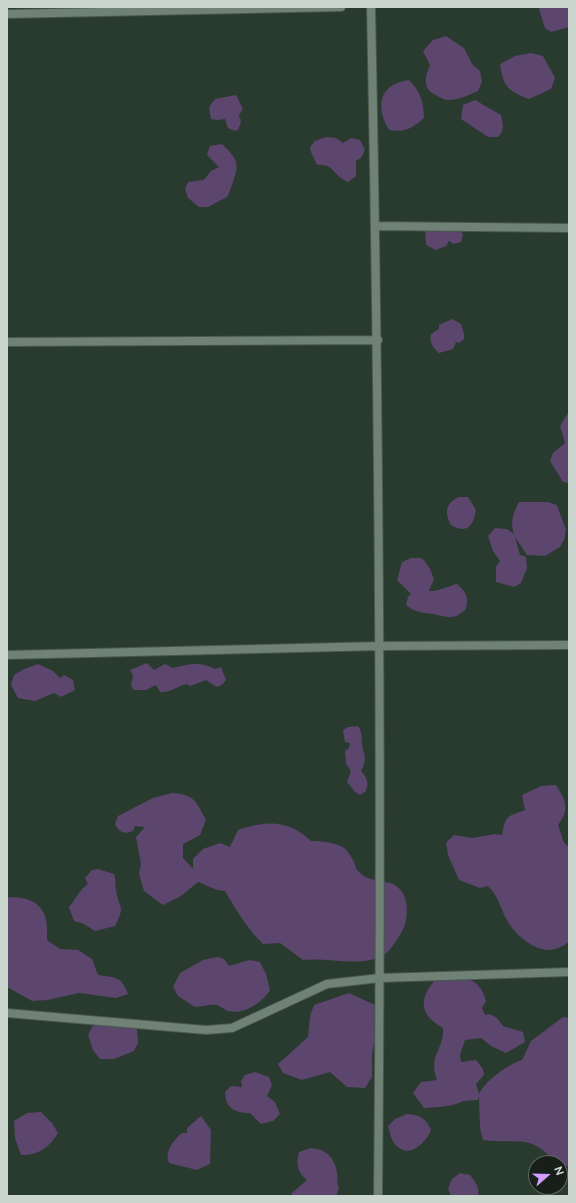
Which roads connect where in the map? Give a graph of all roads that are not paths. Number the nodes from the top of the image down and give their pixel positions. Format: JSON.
{"nodes":[{"id":1,"x":341,"y":7,"type":"edge"},
{"id":2,"x":371,"y":7,"type":"edge"},
{"id":3,"x":7,"y":14,"type":"edge"},
{"id":4,"x":376,"y":226,"type":"junction"},
{"id":5,"x":569,"y":228,"type":"edge"},
{"id":6,"x":378,"y":340,"type":"junction"},
{"id":7,"x":7,"y":342,"type":"edge"},
{"id":8,"x":569,"y":645,"type":"edge"},
{"id":9,"x":381,"y":646,"type":"junction"},
{"id":10,"x":7,"y":655,"type":"edge"},
{"id":11,"x":569,"y":972,"type":"edge"},
{"id":12,"x":380,"y":978,"type":"junction"},
{"id":13,"x":7,"y":1013,"type":"edge"},
{"id":14,"x":378,"y":1196,"type":"edge"}],
"edges":[{"from":1,"to":3,"type":"street"},
{"from":2,"to":4,"type":"street"},
{"from":4,"to":5,"type":"street"},
{"from":4,"to":6,"type":"street"},
{"from":6,"to":7,"type":"street"},
{"from":6,"to":9,"type":"street"},
{"from":8,"to":9,"type":"street"},
{"from":9,"to":10,"type":"street"},
{"from":9,"to":12,"type":"street"},
{"from":11,"to":12,"type":"street"},
{"from":12,"to":13,"type":"street"},
{"from":12,"to":14,"type":"street"}]}
